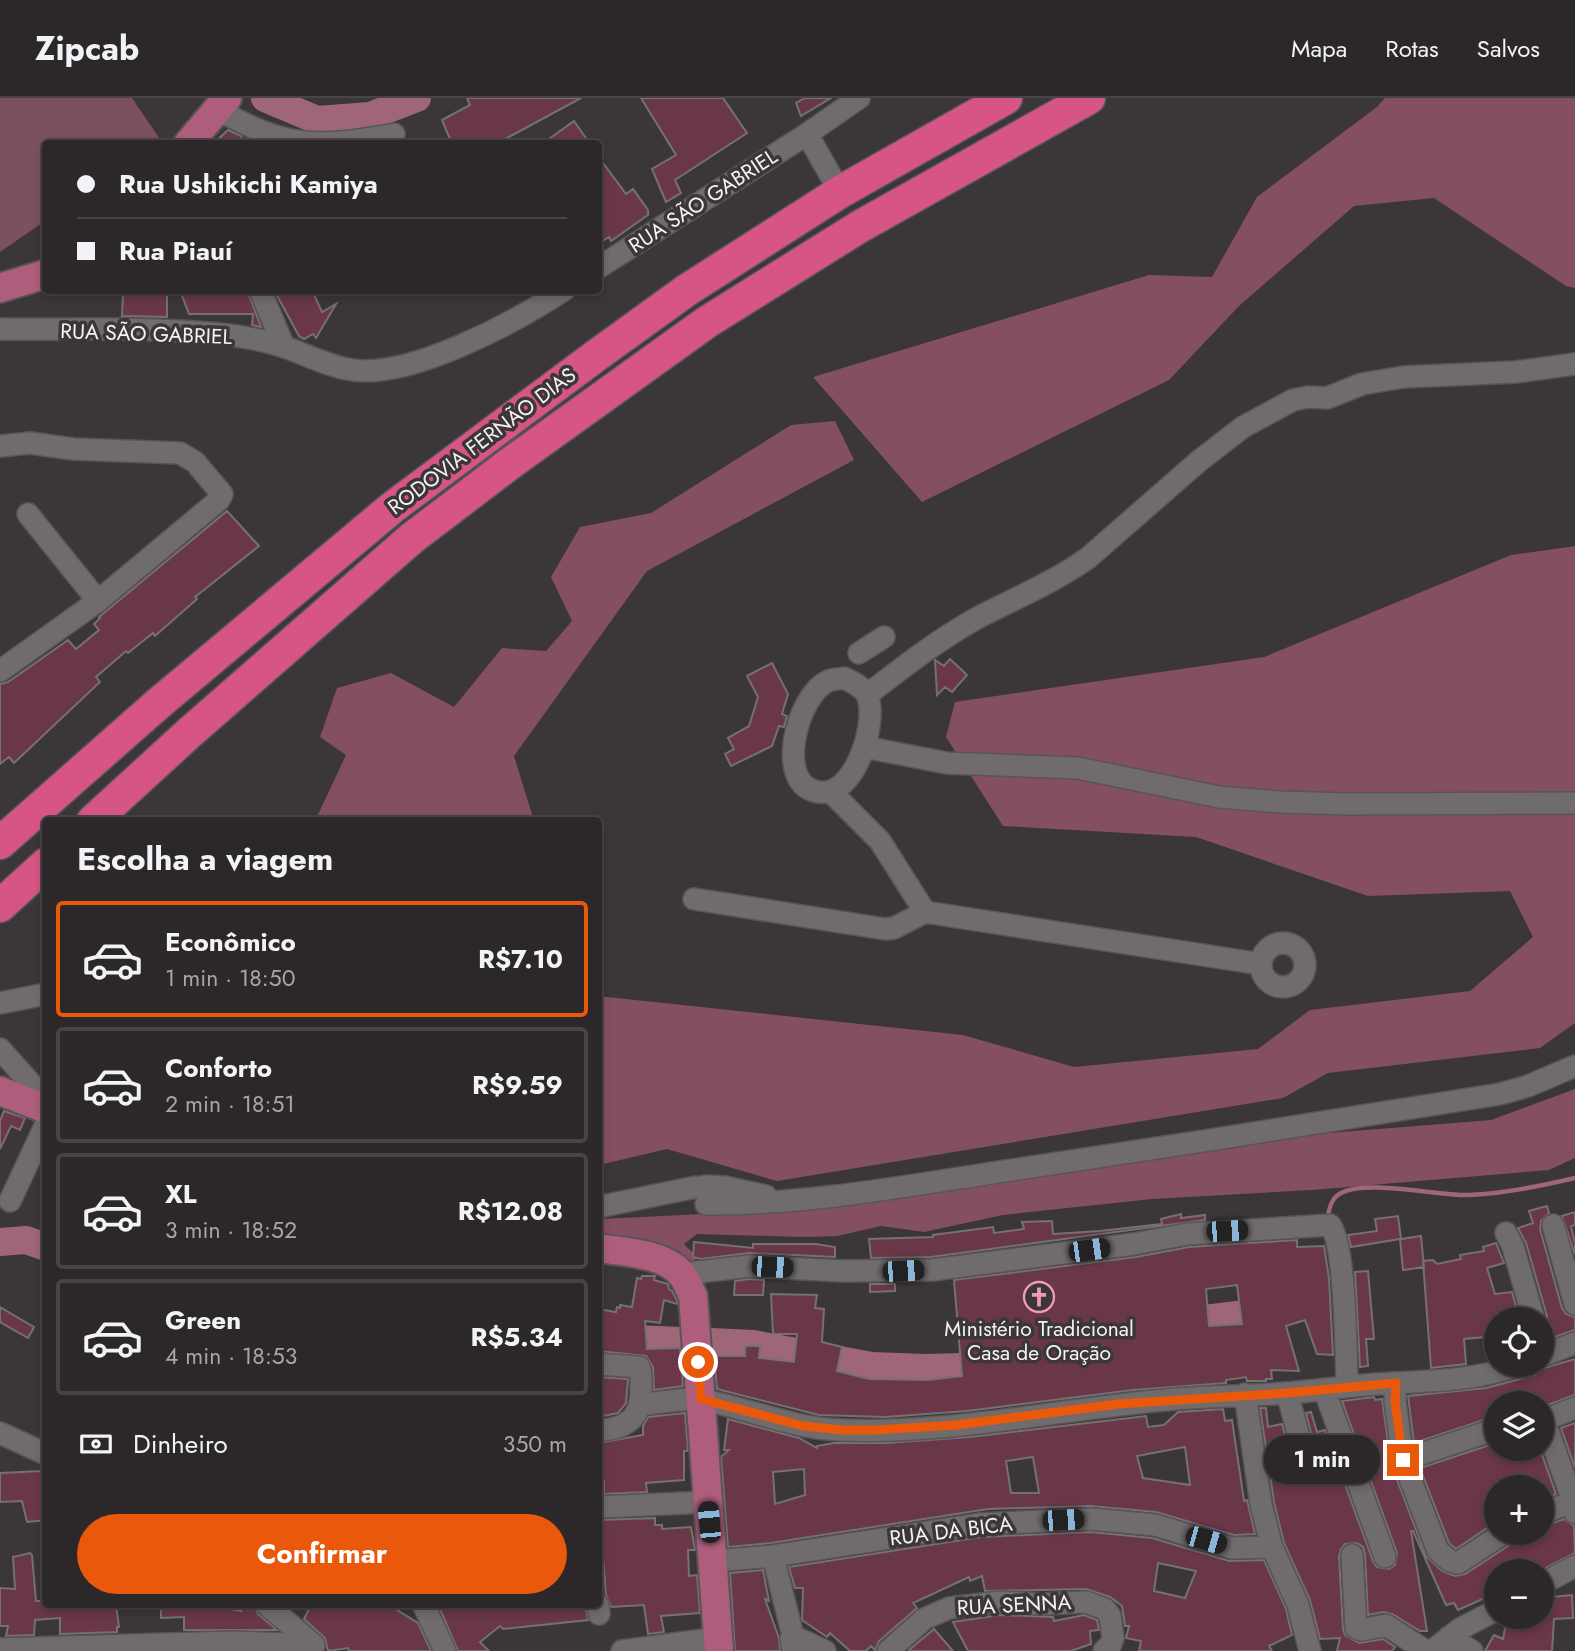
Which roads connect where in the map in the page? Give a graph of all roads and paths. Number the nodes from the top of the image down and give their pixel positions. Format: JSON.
{"nodes":[{"id":1,"x":859,"y":98,"type":"edge"},
{"id":2,"x":1006,"y":98,"type":"edge"},
{"id":3,"x":1089,"y":98,"type":"edge"},
{"id":4,"x":222,"y":104,"type":"edge"},
{"id":5,"x":394,"y":134,"type":"dead end"},
{"id":6,"x":807,"y":134,"type":"junction"},
{"id":7,"x":194,"y":140,"type":"edge"},
{"id":8,"x":286,"y":140,"type":"edge"},
{"id":9,"x":359,"y":140,"type":"edge"},
{"id":10,"x":840,"y":192,"type":"junction"},
{"id":11,"x":602,"y":265,"type":"edge"},
{"id":12,"x":42,"y":275,"type":"edge"},
{"id":13,"x":0,"y":288,"type":"edge"},
{"id":14,"x":262,"y":294,"type":"edge"},
{"id":15,"x":556,"y":294,"type":"edge"},
{"id":16,"x":0,"y":329,"type":"edge"},
{"id":17,"x":284,"y":347,"type":"junction"},
{"id":18,"x":1575,"y":364,"type":"edge"},
{"id":19,"x":0,"y":446,"type":"edge"},
{"id":20,"x":28,"y":514,"type":"dead end"},
{"id":21,"x":98,"y":601,"type":"junction"},
{"id":22,"x":884,"y":637,"type":"dead end"},
{"id":23,"x":859,"y":653,"type":"dead end"},
{"id":24,"x":0,"y":671,"type":"edge"},
{"id":25,"x":867,"y":695,"type":"junction"},
{"id":26,"x":864,"y":747,"type":"junction"},
{"id":27,"x":831,"y":792,"type":"junction"},
{"id":28,"x":1575,"y":803,"type":"edge"},
{"id":29,"x":97,"y":817,"type":"edge"},
{"id":30,"x":0,"y":843,"type":"edge"},
{"id":31,"x":42,"y":868,"type":"edge"},
{"id":32,"x":694,"y":900,"type":"dead end"},
{"id":33,"x":0,"y":906,"type":"edge"},
{"id":34,"x":925,"y":912,"type":"junction"},
{"id":35,"x":1261,"y":964,"type":"dead end"},
{"id":36,"x":42,"y":995,"type":"edge"},
{"id":37,"x":0,"y":1003,"type":"edge"},
{"id":38,"x":0,"y":1049,"type":"edge"},
{"id":39,"x":1575,"y":1066,"type":"edge"},
{"id":40,"x":0,"y":1091,"type":"edge"},
{"id":41,"x":42,"y":1110,"type":"edge"},
{"id":42,"x":42,"y":1112,"type":"edge"},
{"id":43,"x":42,"y":1116,"type":"edge"},
{"id":44,"x":10,"y":1201,"type":"dead end"},
{"id":45,"x":608,"y":1205,"type":"edge"},
{"id":46,"x":1553,"y":1224,"type":"dead end"},
{"id":47,"x":1506,"y":1233,"type":"dead end"},
{"id":48,"x":602,"y":1249,"type":"edge"},
{"id":49,"x":682,"y":1274,"type":"junction"},
{"id":50,"x":1575,"y":1304,"type":"edge"},
{"id":51,"x":1530,"y":1307,"type":"edge"},
{"id":52,"x":1575,"y":1343,"type":"edge"},
{"id":53,"x":1554,"y":1351,"type":"edge"},
{"id":54,"x":602,"y":1364,"type":"edge"},
{"id":55,"x":1484,"y":1375,"type":"edge"},
{"id":56,"x":1396,"y":1383,"type":"junction"},
{"id":57,"x":1347,"y":1386,"type":"junction"},
{"id":58,"x":1325,"y":1389,"type":"junction"},
{"id":59,"x":1287,"y":1393,"type":"junction"},
{"id":60,"x":1245,"y":1394,"type":"junction"},
{"id":61,"x":701,"y":1399,"type":"junction"},
{"id":62,"x":640,"y":1405,"type":"junction"},
{"id":63,"x":1575,"y":1408,"type":"edge"},
{"id":64,"x":1554,"y":1417,"type":"edge"},
{"id":65,"x":602,"y":1430,"type":"edge"},
{"id":66,"x":0,"y":1433,"type":"edge"},
{"id":67,"x":1484,"y":1433,"type":"edge"},
{"id":68,"x":42,"y":1452,"type":"edge"},
{"id":69,"x":1554,"y":1452,"type":"edge"},
{"id":70,"x":1403,"y":1460,"type":"junction"},
{"id":71,"x":1308,"y":1469,"type":"dead end"},
{"id":72,"x":708,"y":1502,"type":"junction"},
{"id":73,"x":602,"y":1507,"type":"edge"},
{"id":74,"x":1574,"y":1507,"type":"edge"},
{"id":75,"x":1554,"y":1511,"type":"edge"},
{"id":76,"x":1486,"y":1545,"type":"edge"},
{"id":77,"x":1272,"y":1547,"type":"junction"},
{"id":78,"x":1352,"y":1555,"type":"dead end"},
{"id":79,"x":773,"y":1556,"type":"junction"},
{"id":80,"x":1385,"y":1557,"type":"dead end"},
{"id":81,"x":712,"y":1561,"type":"junction"},
{"id":82,"x":1575,"y":1566,"type":"edge"},
{"id":83,"x":1554,"y":1577,"type":"edge"},
{"id":84,"x":270,"y":1608,"type":"edge"},
{"id":85,"x":425,"y":1608,"type":"edge"},
{"id":86,"x":1484,"y":1617,"type":"edge"},
{"id":87,"x":1448,"y":1637,"type":"junction"},
{"id":88,"x":718,"y":1644,"type":"edge"},
{"id":89,"x":793,"y":1644,"type":"edge"},
{"id":90,"x":234,"y":1646,"type":"edge"},
{"id":91,"x":0,"y":1648,"type":"edge"},
{"id":92,"x":314,"y":1648,"type":"edge"},
{"id":93,"x":445,"y":1651,"type":"edge"},
{"id":94,"x":622,"y":1651,"type":"edge"},
{"id":95,"x":825,"y":1651,"type":"edge"},
{"id":96,"x":888,"y":1651,"type":"edge"},
{"id":97,"x":1104,"y":1651,"type":"edge"},
{"id":98,"x":1310,"y":1651,"type":"edge"},
{"id":99,"x":1426,"y":1651,"type":"edge"},
{"id":100,"x":1432,"y":1651,"type":"edge"},
{"id":101,"x":1472,"y":1651,"type":"edge"}],
"edges":[{"from":1,"to":6,"type":"street","name":"RUA SÃO GABRIEL"},
{"from":2,"to":10,"type":"highway","name":"RODOVIA FERNÃO DIAS"},
{"from":3,"to":29,"type":"highway","name":"RODOVIA FERNÃO DIAS"},
{"from":4,"to":7,"type":"main road"},
{"from":4,"to":8,"type":"street"},
{"from":5,"to":9,"type":"street"},
{"from":6,"to":10,"type":"street"},
{"from":6,"to":11,"type":"street","name":"RUA SÃO GABRIEL"},
{"from":10,"to":30,"type":"highway","name":"RODOVIA FERNÃO DIAS"},
{"from":12,"to":13,"type":"main road"},
{"from":14,"to":17,"type":"street"},
{"from":15,"to":17,"type":"street","name":"RUA SÃO GABRIEL"},
{"from":16,"to":17,"type":"street","name":"RUA SÃO GABRIEL"},
{"from":18,"to":25,"type":"street"},
{"from":19,"to":21,"type":"street"},
{"from":20,"to":21,"type":"street"},
{"from":21,"to":24,"type":"street"},
{"from":22,"to":23,"type":"street"},
{"from":25,"to":26,"type":"street"},
{"from":25,"to":27,"type":"street"},
{"from":26,"to":27,"type":"street"},
{"from":26,"to":28,"type":"street"},
{"from":27,"to":34,"type":"street"},
{"from":31,"to":33,"type":"highway"},
{"from":32,"to":34,"type":"street"},
{"from":34,"to":35,"type":"street"},
{"from":36,"to":37,"type":"street"},
{"from":38,"to":41,"type":"street"},
{"from":39,"to":45,"type":"street"},
{"from":40,"to":42,"type":"main road"},
{"from":43,"to":44,"type":"street"},
{"from":46,"to":50,"type":"street"},
{"from":47,"to":51,"type":"street"},
{"from":48,"to":49,"type":"main road"},
{"from":49,"to":57,"type":"street"},
{"from":49,"to":61,"type":"main road"},
{"from":52,"to":53,"type":"street"},
{"from":54,"to":62,"type":"street"},
{"from":55,"to":56,"type":"street"},
{"from":56,"to":57,"type":"street"},
{"from":56,"to":70,"type":"street"},
{"from":57,"to":58,"type":"street"},
{"from":58,"to":59,"type":"street"},
{"from":58,"to":80,"type":"street"},
{"from":59,"to":60,"type":"street"},
{"from":59,"to":71,"type":"street"},
{"from":60,"to":61,"type":"street"},
{"from":60,"to":77,"type":"street"},
{"from":61,"to":62,"type":"street"},
{"from":61,"to":72,"type":"main road"},
{"from":62,"to":65,"type":"street"},
{"from":63,"to":64,"type":"street"},
{"from":66,"to":68,"type":"street"},
{"from":67,"to":70,"type":"street"},
{"from":69,"to":74,"type":"street"},
{"from":70,"to":76,"type":"street"},
{"from":72,"to":73,"type":"street"},
{"from":72,"to":81,"type":"main road"},
{"from":74,"to":75,"type":"street"},
{"from":77,"to":79,"type":"street","name":"RUA DA BICA"},
{"from":77,"to":98,"type":"street"},
{"from":78,"to":99,"type":"street"},
{"from":79,"to":81,"type":"street","name":"RUA DA BICA"},
{"from":79,"to":89,"type":"street"},
{"from":81,"to":88,"type":"main road"},
{"from":82,"to":83,"type":"street"},
{"from":84,"to":92,"type":"street"},
{"from":85,"to":93,"type":"street"},
{"from":86,"to":87,"type":"street"},
{"from":87,"to":100,"type":"street"},
{"from":87,"to":101,"type":"street"},
{"from":88,"to":94,"type":"street"},
{"from":89,"to":95,"type":"street"},
{"from":90,"to":91,"type":"street"},
{"from":90,"to":92,"type":"street"},
{"from":96,"to":97,"type":"street","name":"RUA SENNA"}]}
